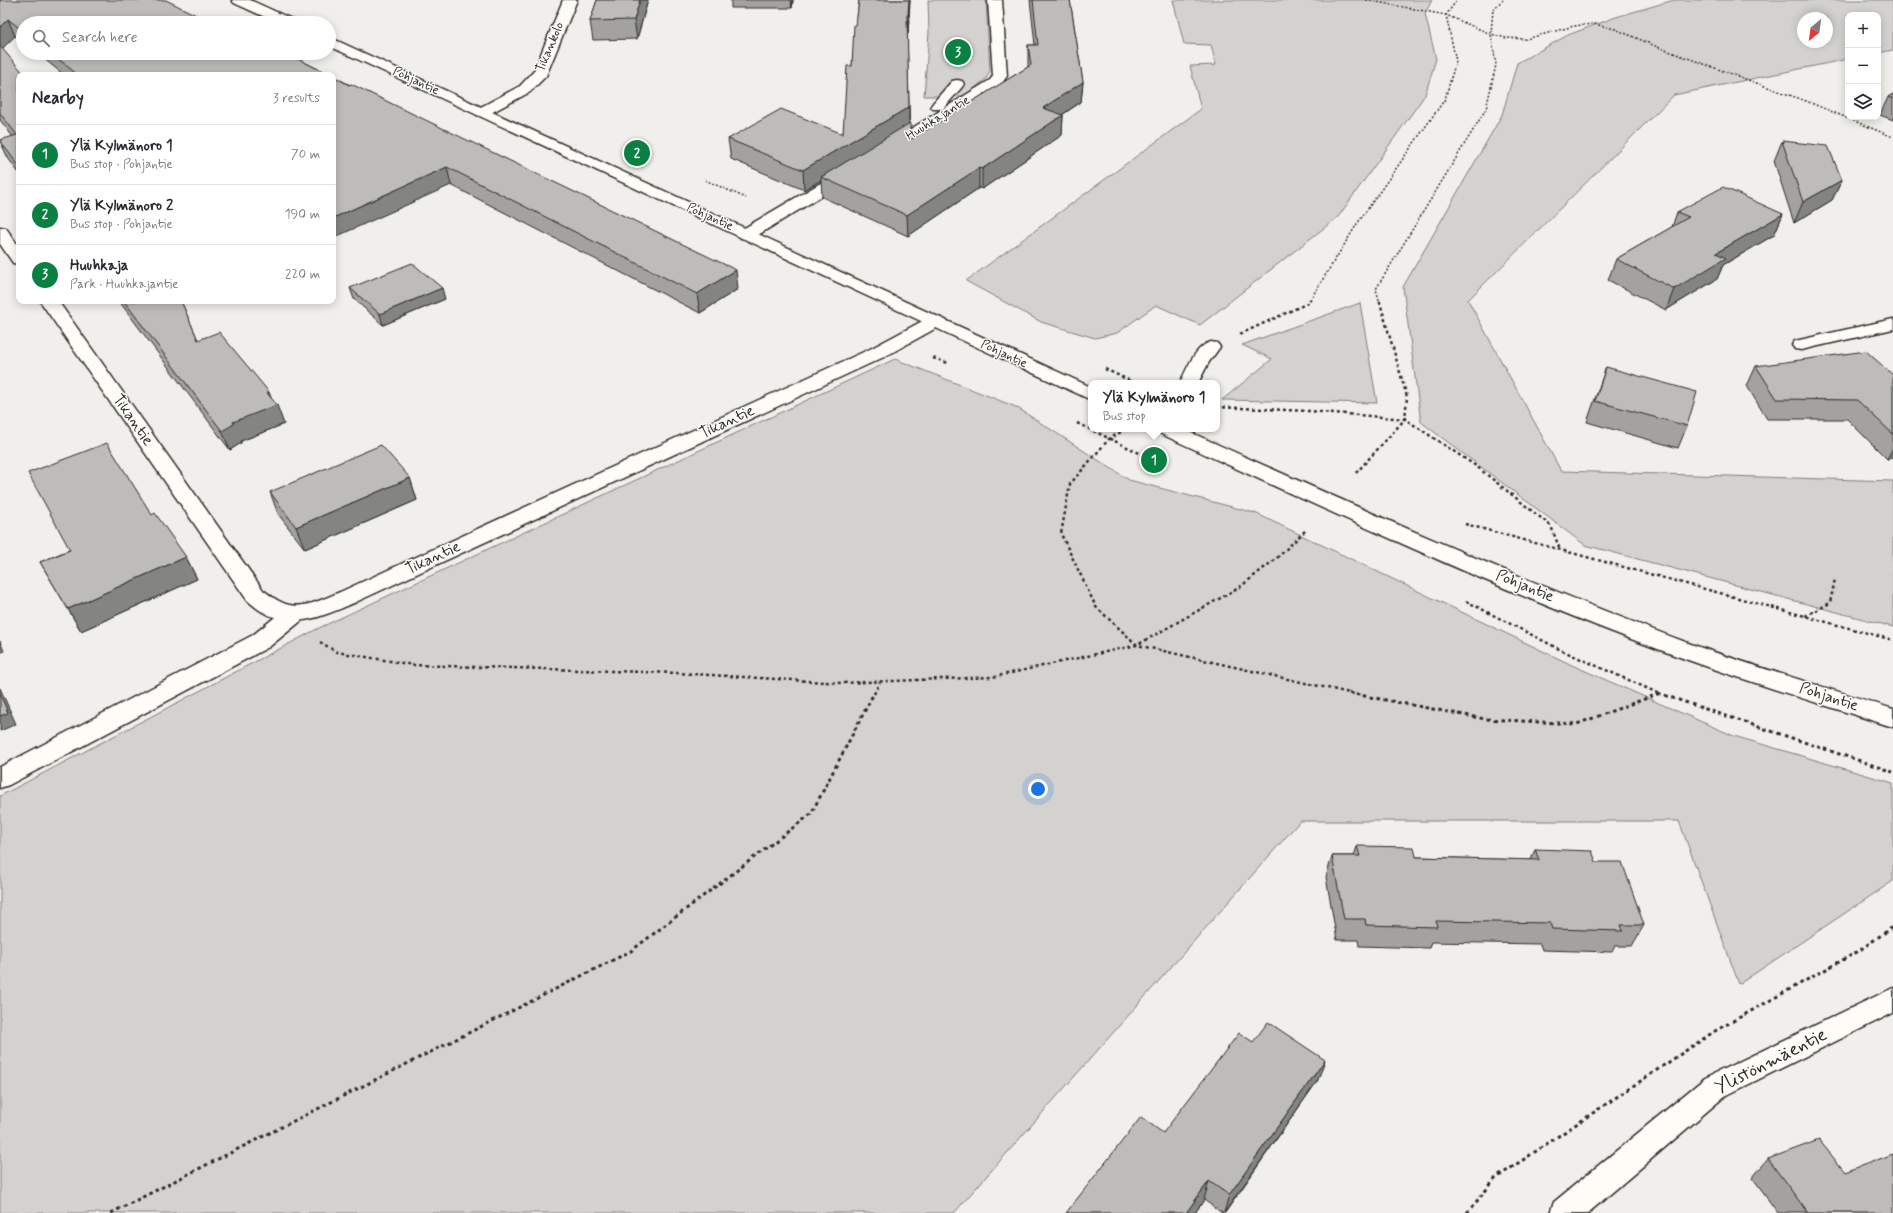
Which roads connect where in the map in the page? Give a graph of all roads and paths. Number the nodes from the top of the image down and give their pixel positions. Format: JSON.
{"nodes":[{"id":1,"x":239,"y":0,"type":"edge"},
{"id":2,"x":570,"y":0,"type":"edge"},
{"id":3,"x":995,"y":0,"type":"edge"},
{"id":4,"x":1366,"y":0,"type":"edge"},
{"id":5,"x":1457,"y":0,"type":"edge"},
{"id":6,"x":1503,"y":0,"type":"edge"},
{"id":7,"x":1446,"y":15,"type":"junction"},
{"id":8,"x":274,"y":16,"type":"edge"},
{"id":9,"x":1491,"y":34,"type":"junction"},
{"id":10,"x":336,"y":44,"type":"edge"},
{"id":11,"x":957,"y":84,"type":"dead end"},
{"id":12,"x":938,"y":106,"type":"dead end"},
{"id":13,"x":482,"y":112,"type":"junction"},
{"id":14,"x":1893,"y":137,"type":"edge"},
{"id":15,"x":875,"y":157,"type":"edge"},
{"id":16,"x":862,"y":165,"type":"edge"},
{"id":17,"x":0,"y":232,"type":"edge"},
{"id":18,"x":747,"y":234,"type":"junction"},
{"id":19,"x":16,"y":255,"type":"edge"},
{"id":20,"x":51,"y":304,"type":"edge"},
{"id":21,"x":934,"y":322,"type":"junction"},
{"id":22,"x":1893,"y":324,"type":"edge"},
{"id":23,"x":895,"y":342,"type":"junction"},
{"id":24,"x":1801,"y":345,"type":"dead end"},
{"id":25,"x":1210,"y":347,"type":"joint"},
{"id":26,"x":951,"y":364,"type":"dead end"},
{"id":27,"x":1190,"y":380,"type":"edge"},
{"id":28,"x":1088,"y":393,"type":"edge"},
{"id":29,"x":1220,"y":407,"type":"edge"},
{"id":30,"x":1405,"y":419,"type":"junction"},
{"id":31,"x":1074,"y":421,"type":"dead end"},
{"id":32,"x":1088,"y":428,"type":"edge"},
{"id":33,"x":1095,"y":432,"type":"edge"},
{"id":34,"x":1121,"y":432,"type":"edge"},
{"id":35,"x":1173,"y":432,"type":"edge"},
{"id":36,"x":1109,"y":439,"type":"junction"},
{"id":37,"x":1154,"y":460,"type":"dead end"},
{"id":38,"x":1356,"y":473,"type":"dead end"},
{"id":39,"x":1461,"y":524,"type":"dead end"},
{"id":40,"x":1307,"y":529,"type":"dead end"},
{"id":41,"x":1560,"y":550,"type":"junction"},
{"id":42,"x":1835,"y":579,"type":"dead end"},
{"id":43,"x":1464,"y":600,"type":"dead end"},
{"id":44,"x":293,"y":615,"type":"junction"},
{"id":45,"x":1805,"y":616,"type":"junction"},
{"id":46,"x":1893,"y":640,"type":"edge"},
{"id":47,"x":1136,"y":645,"type":"junction"},
{"id":48,"x":880,"y":682,"type":"junction"},
{"id":49,"x":1659,"y":694,"type":"junction"},
{"id":50,"x":1893,"y":718,"type":"edge"},
{"id":51,"x":1893,"y":772,"type":"edge"},
{"id":52,"x":0,"y":778,"type":"edge"},
{"id":53,"x":1893,"y":928,"type":"edge"},
{"id":54,"x":1893,"y":1000,"type":"edge"},
{"id":55,"x":111,"y":1213,"type":"edge"},
{"id":56,"x":1467,"y":1213,"type":"edge"},
{"id":57,"x":1565,"y":1213,"type":"edge"}],
"edges":[{"from":1,"to":8,"type":"street"},
{"from":2,"to":13,"type":"street","name":"Tikankolo"},
{"from":3,"to":15,"type":"street","name":"Huuhkajantie"},
{"from":4,"to":7,"type":"path"},
{"from":5,"to":7,"type":"path"},
{"from":6,"to":9,"type":"path"},
{"from":7,"to":9,"type":"path"},
{"from":7,"to":25,"type":"path"},
{"from":9,"to":14,"type":"path"},
{"from":9,"to":30,"type":"path"},
{"from":10,"to":13,"type":"street","name":"Pohjantie"},
{"from":11,"to":12,"type":"street"},
{"from":13,"to":18,"type":"street","name":"Pohjantie"},
{"from":16,"to":18,"type":"street"},
{"from":17,"to":19,"type":"street"},
{"from":18,"to":21,"type":"street","name":"Pohjantie"},
{"from":20,"to":44,"type":"street","name":"Tikantie"},
{"from":21,"to":23,"type":"street","name":"Tikantie"},
{"from":21,"to":28,"type":"street","name":"Pohjantie"},
{"from":22,"to":24,"type":"street"},
{"from":23,"to":26,"type":"path"},
{"from":23,"to":44,"type":"street","name":"Tikantie"},
{"from":25,"to":27,"type":"street"},
{"from":29,"to":30,"type":"path"},
{"from":30,"to":38,"type":"path"},
{"from":30,"to":41,"type":"path"},
{"from":31,"to":32,"type":"path"},
{"from":33,"to":36,"type":"path"},
{"from":34,"to":36,"type":"path"},
{"from":35,"to":50,"type":"street","name":"Pohjantie"},
{"from":36,"to":37,"type":"path"},
{"from":36,"to":47,"type":"path"},
{"from":39,"to":41,"type":"path"},
{"from":40,"to":47,"type":"path"},
{"from":41,"to":45,"type":"path"},
{"from":42,"to":45,"type":"path"},
{"from":43,"to":49,"type":"path"},
{"from":44,"to":48,"type":"path"},
{"from":44,"to":52,"type":"street"},
{"from":45,"to":46,"type":"path"},
{"from":47,"to":48,"type":"path"},
{"from":47,"to":49,"type":"path"},
{"from":48,"to":55,"type":"path"},
{"from":49,"to":51,"type":"path"},
{"from":53,"to":56,"type":"path"},
{"from":54,"to":57,"type":"street","name":"Ylistönmäentie"}]}
